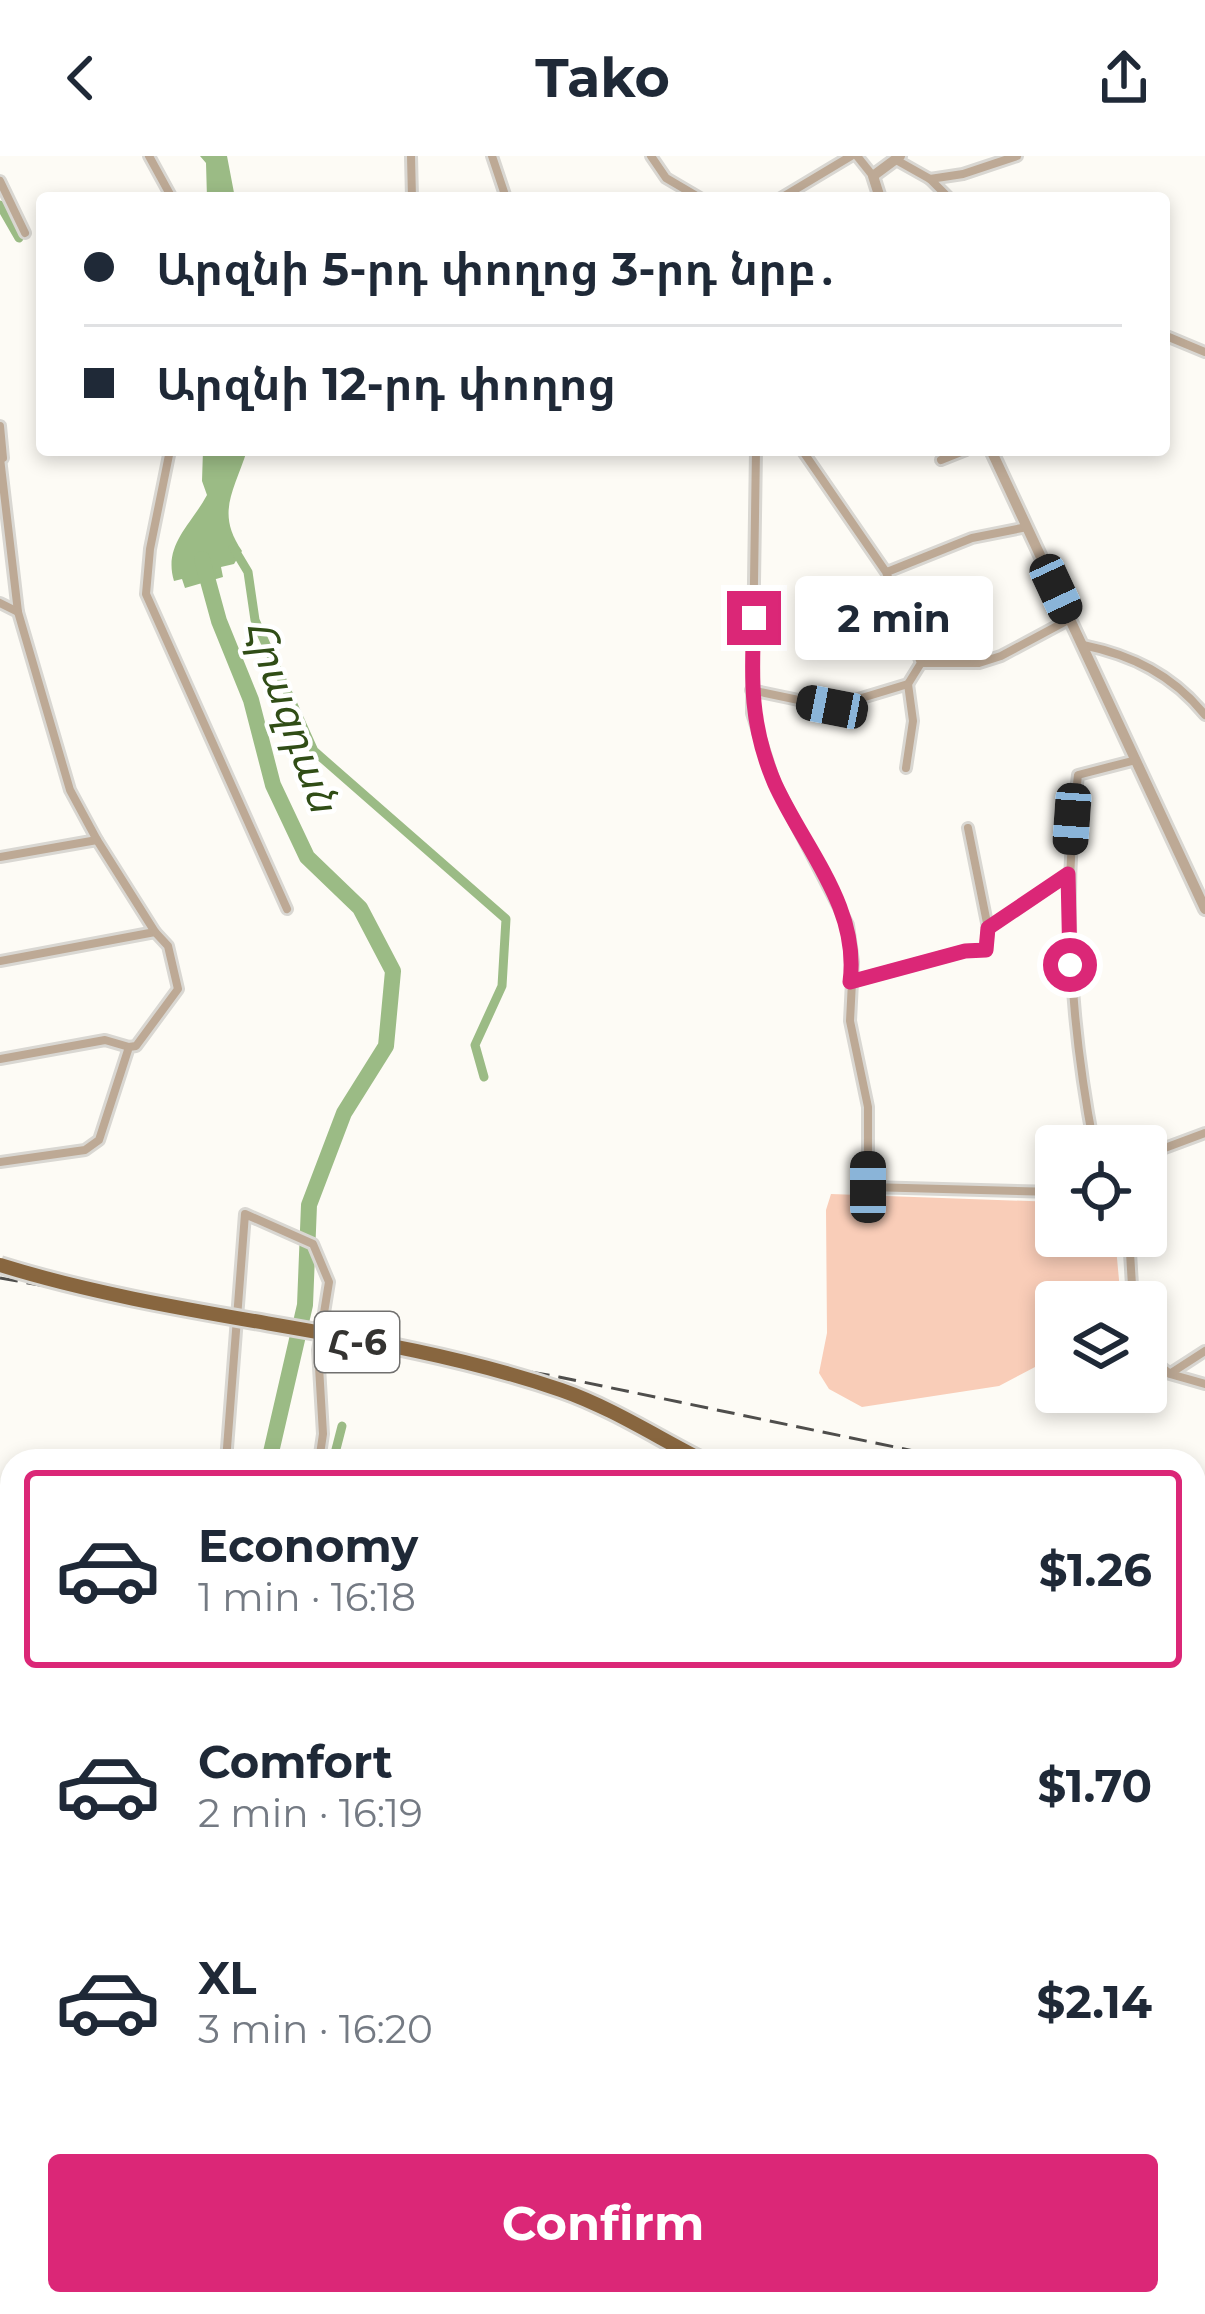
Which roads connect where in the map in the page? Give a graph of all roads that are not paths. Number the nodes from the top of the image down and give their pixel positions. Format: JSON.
{"nodes":[{"id":1,"x":149,"y":156,"type":"edge"},
{"id":2,"x":411,"y":156,"type":"edge"},
{"id":3,"x":492,"y":156,"type":"edge"},
{"id":4,"x":651,"y":156,"type":"edge"},
{"id":5,"x":854,"y":156,"type":"edge"},
{"id":6,"x":1017,"y":156,"type":"edge"},
{"id":7,"x":899,"y":158,"type":"edge"},
{"id":8,"x":873,"y":176,"type":"junction"},
{"id":9,"x":930,"y":179,"type":"junction"},
{"id":10,"x":0,"y":181,"type":"edge"},
{"id":11,"x":169,"y":192,"type":"edge"},
{"id":12,"x":412,"y":192,"type":"edge"},
{"id":13,"x":504,"y":192,"type":"edge"},
{"id":14,"x":690,"y":192,"type":"edge"},
{"id":15,"x":791,"y":192,"type":"edge"},
{"id":16,"x":878,"y":192,"type":"edge"},
{"id":17,"x":943,"y":192,"type":"edge"},
{"id":18,"x":25,"y":232,"type":"dead end"},
{"id":19,"x":1170,"y":337,"type":"edge"},
{"id":20,"x":1205,"y":352,"type":"edge"},
{"id":21,"x":0,"y":426,"type":"edge"},
{"id":22,"x":169,"y":456,"type":"edge"},
{"id":23,"x":756,"y":456,"type":"edge"},
{"id":24,"x":806,"y":456,"type":"edge"},
{"id":25,"x":951,"y":456,"type":"edge"},
{"id":26,"x":994,"y":456,"type":"edge"},
{"id":27,"x":2,"y":459,"type":"edge"},
{"id":28,"x":941,"y":460,"type":"dead end"},
{"id":29,"x":1027,"y":527,"type":"junction"},
{"id":30,"x":886,"y":572,"type":"junction"},
{"id":31,"x":0,"y":603,"type":"edge"},
{"id":32,"x":18,"y":612,"type":"junction"},
{"id":33,"x":1070,"y":619,"type":"junction"},
{"id":34,"x":1083,"y":645,"type":"junction"},
{"id":35,"x":921,"y":663,"type":"junction"},
{"id":36,"x":908,"y":684,"type":"junction"},
{"id":37,"x":751,"y":690,"type":"junction"},
{"id":38,"x":1205,"y":715,"type":"edge"},
{"id":39,"x":1136,"y":760,"type":"junction"},
{"id":40,"x":906,"y":768,"type":"dead end"},
{"id":41,"x":968,"y":828,"type":"dead end"},
{"id":42,"x":97,"y":840,"type":"junction"},
{"id":43,"x":0,"y":857,"type":"edge"},
{"id":44,"x":1068,"y":874,"type":"junction"},
{"id":45,"x":286,"y":909,"type":"dead end"},
{"id":46,"x":1205,"y":909,"type":"edge"},
{"id":47,"x":988,"y":928,"type":"junction"},
{"id":48,"x":155,"y":932,"type":"junction"},
{"id":49,"x":0,"y":961,"type":"edge"},
{"id":50,"x":850,"y":982,"type":"junction"},
{"id":51,"x":129,"y":1046,"type":"junction"},
{"id":52,"x":0,"y":1059,"type":"edge"},
{"id":53,"x":1091,"y":1125,"type":"edge"},
{"id":54,"x":1205,"y":1132,"type":"edge"},
{"id":55,"x":1167,"y":1146,"type":"edge"},
{"id":56,"x":0,"y":1162,"type":"edge"},
{"id":57,"x":1035,"y":1191,"type":"edge"},
{"id":58,"x":0,"y":1265,"type":"edge"},
{"id":59,"x":1205,"y":1351,"type":"edge"},
{"id":60,"x":1167,"y":1372,"type":"edge"},
{"id":61,"x":1170,"y":1374,"type":"junction"},
{"id":62,"x":1205,"y":1384,"type":"edge"},
{"id":63,"x":227,"y":1449,"type":"edge"},
{"id":64,"x":321,"y":1449,"type":"edge"},
{"id":65,"x":681,"y":1449,"type":"edge"}],
"edges":[{"from":1,"to":11,"type":"street"},
{"from":2,"to":12,"type":"street"},
{"from":3,"to":13,"type":"street"},
{"from":4,"to":14,"type":"street"},
{"from":5,"to":8,"type":"street"},
{"from":5,"to":15,"type":"street"},
{"from":6,"to":9,"type":"street"},
{"from":7,"to":8,"type":"street"},
{"from":7,"to":9,"type":"street"},
{"from":8,"to":16,"type":"street"},
{"from":9,"to":17,"type":"street"},
{"from":10,"to":18,"type":"street"},
{"from":19,"to":20,"type":"street"},
{"from":21,"to":27,"type":"street"},
{"from":22,"to":45,"type":"street"},
{"from":23,"to":37,"type":"street"},
{"from":24,"to":30,"type":"street"},
{"from":25,"to":28,"type":"street"},
{"from":26,"to":29,"type":"street"},
{"from":27,"to":32,"type":"street"},
{"from":29,"to":30,"type":"street"},
{"from":29,"to":33,"type":"street"},
{"from":30,"to":35,"type":"street"},
{"from":31,"to":32,"type":"street"},
{"from":32,"to":42,"type":"street"},
{"from":33,"to":34,"type":"street"},
{"from":33,"to":35,"type":"street"},
{"from":34,"to":38,"type":"street"},
{"from":34,"to":39,"type":"street"},
{"from":35,"to":36,"type":"street"},
{"from":36,"to":37,"type":"street"},
{"from":36,"to":40,"type":"street"},
{"from":37,"to":50,"type":"street"},
{"from":39,"to":44,"type":"street"},
{"from":39,"to":46,"type":"street"},
{"from":41,"to":47,"type":"street"},
{"from":42,"to":43,"type":"street"},
{"from":42,"to":48,"type":"street"},
{"from":44,"to":47,"type":"street"},
{"from":44,"to":53,"type":"street"},
{"from":47,"to":50,"type":"street"},
{"from":48,"to":49,"type":"street"},
{"from":48,"to":51,"type":"street"},
{"from":50,"to":57,"type":"street"},
{"from":51,"to":52,"type":"street"},
{"from":51,"to":56,"type":"street"},
{"from":54,"to":55,"type":"street"},
{"from":58,"to":65,"type":"main road","number":"Հ-6","bridge":true},
{"from":59,"to":61,"type":"street"},
{"from":60,"to":61,"type":"street"},
{"from":61,"to":62,"type":"street"},
{"from":63,"to":64,"type":"street"}]}
